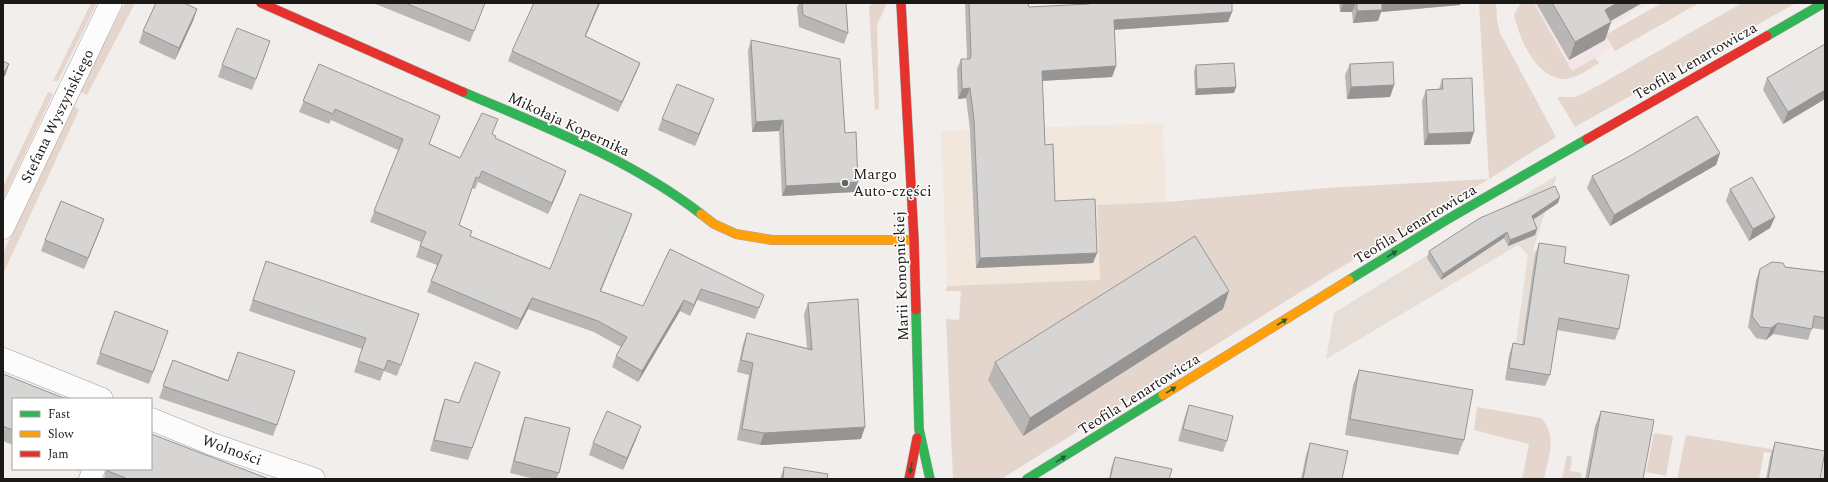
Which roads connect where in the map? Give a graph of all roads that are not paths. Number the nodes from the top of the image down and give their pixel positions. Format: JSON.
{"nodes":[{"id":1,"x":112,"y":3,"type":"edge"},
{"id":2,"x":261,"y":3,"type":"edge"},
{"id":3,"x":901,"y":3,"type":"edge"},
{"id":4,"x":1824,"y":3,"type":"edge"},
{"id":5,"x":3,"y":228,"type":"edge"},
{"id":6,"x":914,"y":240,"type":"junction"},
{"id":7,"x":3,"y":359,"type":"edge"},
{"id":8,"x":100,"y":398,"type":"edge"},
{"id":9,"x":152,"y":419,"type":"edge"},
{"id":10,"x":919,"y":429,"type":"junction"},
{"id":11,"x":314,"y":479,"type":"edge"},
{"id":12,"x":909,"y":479,"type":"edge"},
{"id":13,"x":930,"y":479,"type":"edge"},
{"id":14,"x":1027,"y":479,"type":"edge"}],
"edges":[{"from":1,"to":5,"type":"street","name":"Stefana Wyszyńskiego"},
{"from":2,"to":6,"type":"street","name":"Mikołaja Kopernika"},
{"from":3,"to":6,"type":"street","name":"Marii Konopnickiej"},
{"from":14,"to":4,"type":"street","name":"Teofila Lenartowicza","one_way":true},
{"from":6,"to":10,"type":"street","name":"Marii Konopnickiej"},
{"from":7,"to":8,"type":"street"},
{"from":9,"to":11,"type":"street","name":"Wolności"},
{"from":10,"to":12,"type":"street","one_way":true},
{"from":10,"to":13,"type":"street"}]}
